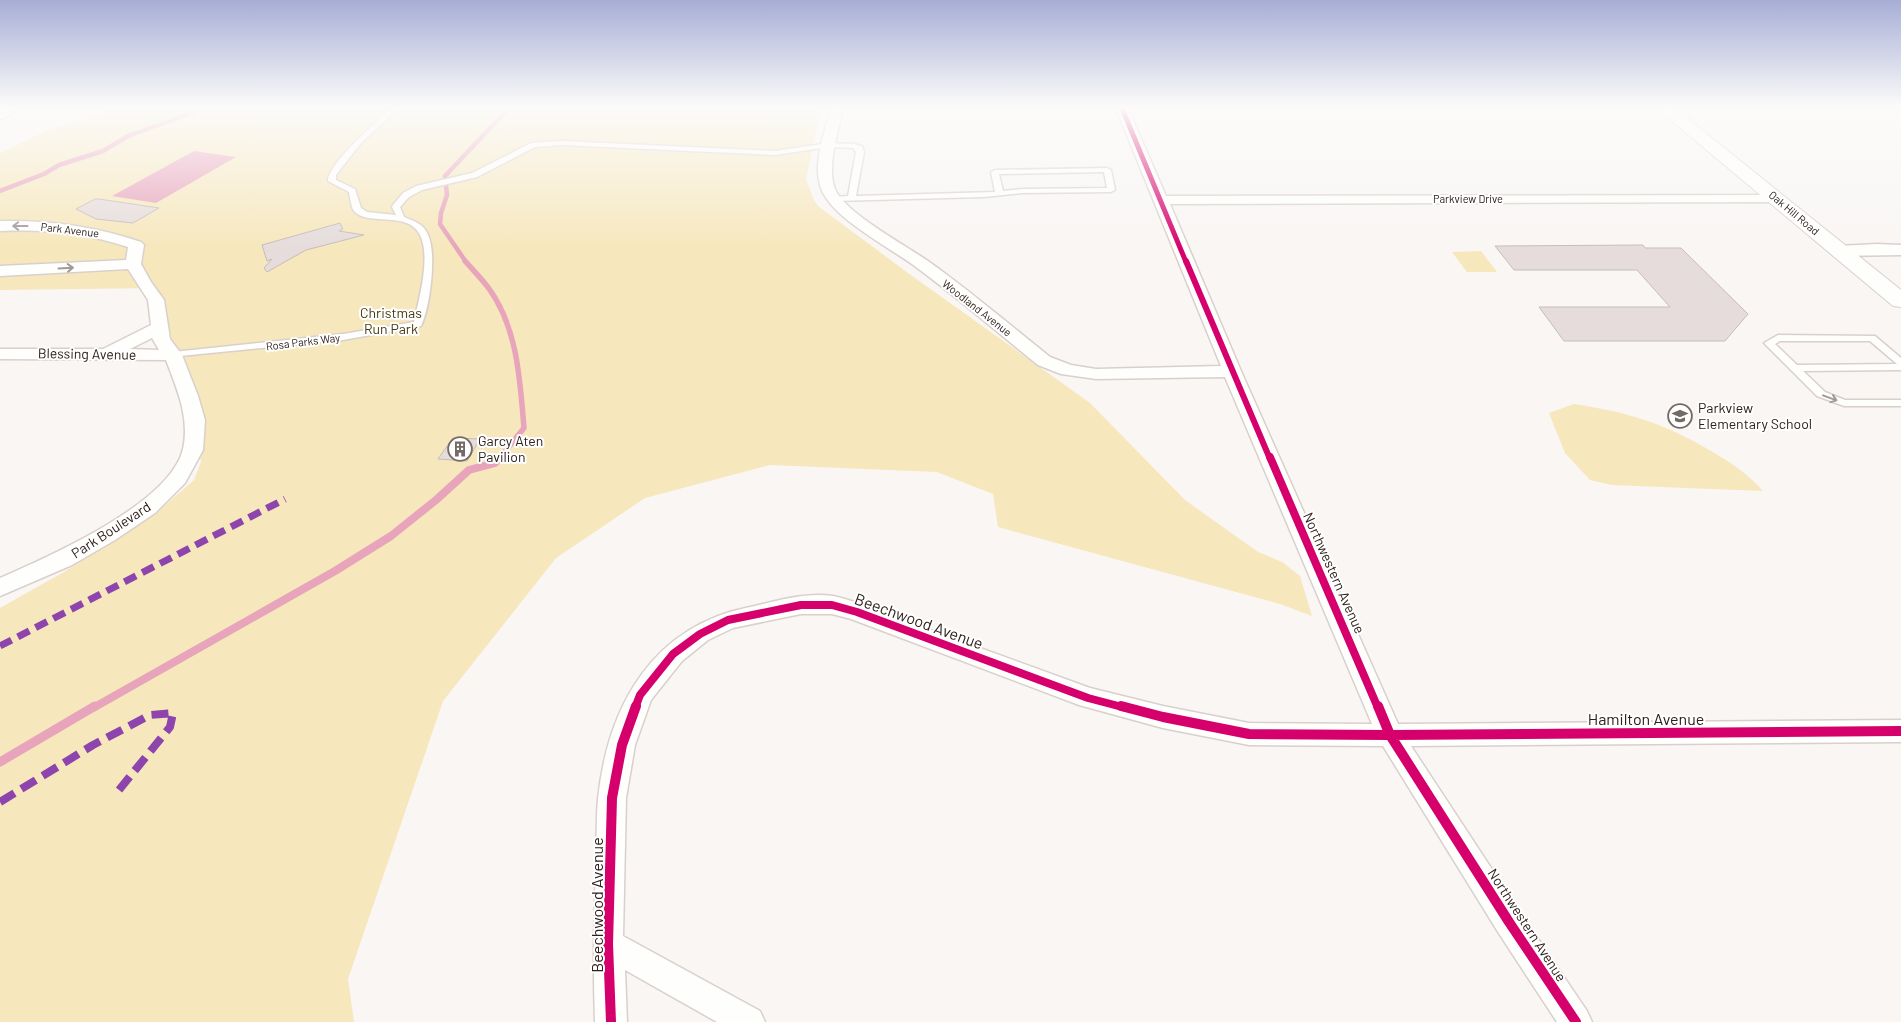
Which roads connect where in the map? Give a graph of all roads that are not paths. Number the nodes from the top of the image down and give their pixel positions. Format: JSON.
{"nodes":[{"id":1,"x":349,"y":154,"type":"edge"},
{"id":2,"x":517,"y":154,"type":"edge"},
{"id":3,"x":828,"y":154,"type":"edge"},
{"id":4,"x":860,"y":154,"type":"edge"},
{"id":5,"x":1141,"y":154,"type":"edge"},
{"id":6,"x":1721,"y":154,"type":"edge"},
{"id":7,"x":998,"y":192,"type":"junction"},
{"id":8,"x":852,"y":198,"type":"junction"},
{"id":9,"x":1776,"y":198,"type":"junction"},
{"id":10,"x":835,"y":199,"type":"junction"},
{"id":11,"x":1160,"y":200,"type":"junction"},
{"id":12,"x":401,"y":218,"type":"junction"},
{"id":13,"x":0,"y":226,"type":"edge"},
{"id":14,"x":1838,"y":250,"type":"junction"},
{"id":15,"x":1901,"y":250,"type":"edge"},
{"id":16,"x":133,"y":264,"type":"junction"},
{"id":17,"x":0,"y":271,"type":"edge"},
{"id":18,"x":1901,"y":301,"type":"edge"},
{"id":19,"x":160,"y":327,"type":"junction"},
{"id":20,"x":8,"y":354,"type":"edge"},
{"id":21,"x":106,"y":355,"type":"junction"},
{"id":22,"x":173,"y":355,"type":"junction"},
{"id":23,"x":1901,"y":365,"type":"edge"},
{"id":24,"x":0,"y":367,"type":"edge"},
{"id":25,"x":1793,"y":368,"type":"junction"},
{"id":26,"x":1232,"y":371,"type":"junction"},
{"id":27,"x":1901,"y":403,"type":"edge"},
{"id":28,"x":0,"y":588,"type":"edge"},
{"id":29,"x":1901,"y":731,"type":"edge"},
{"id":30,"x":1390,"y":735,"type":"junction"},
{"id":31,"x":608,"y":944,"type":"junction"},
{"id":32,"x":611,"y":1022,"type":"edge"},
{"id":33,"x":749,"y":1022,"type":"edge"},
{"id":34,"x":1576,"y":1022,"type":"edge"}],
"edges":[{"from":1,"to":12,"type":"lane"},
{"from":2,"to":12,"type":"lane"},
{"from":3,"to":10,"type":"street"},
{"from":4,"to":8,"type":"lane"},
{"from":5,"to":11,"type":"street","name":"Northwestern Avenue"},
{"from":6,"to":9,"type":"street","name":"Oak Hill Road"},
{"from":7,"to":7,"type":"lane"},
{"from":7,"to":8,"type":"lane"},
{"from":8,"to":10,"type":"lane"},
{"from":9,"to":11,"type":"street","name":"Parkview Drive"},
{"from":9,"to":14,"type":"street","name":"Oak Hill Road"},
{"from":10,"to":26,"type":"street","name":"Woodland Avenue"},
{"from":11,"to":26,"type":"street","name":"Northwestern Avenue"},
{"from":12,"to":22,"type":"lane","name":"Rosa Parks Way"},
{"from":16,"to":13,"type":"street","name":"Park Avenue","one_way":true},
{"from":14,"to":15,"type":"street"},
{"from":14,"to":18,"type":"street","name":"Oak Hill Road"},
{"from":17,"to":16,"type":"street","one_way":true},
{"from":16,"to":19,"type":"street","name":"Park Avenue"},
{"from":19,"to":21,"type":"street"},
{"from":19,"to":22,"type":"street","name":"Park Avenue"},
{"from":20,"to":21,"type":"street","name":"Blessing Avenue"},
{"from":20,"to":24,"type":"street"},
{"from":21,"to":22,"type":"street","name":"Blessing Avenue"},
{"from":22,"to":28,"type":"street","name":"Park Boulevard"},
{"from":23,"to":25,"type":"lane"},
{"from":23,"to":25,"type":"lane"},
{"from":25,"to":27,"type":"lane","one_way":true},
{"from":26,"to":30,"type":"street","name":"Northwestern Avenue"},
{"from":29,"to":30,"type":"street","name":"Hamilton Avenue"},
{"from":30,"to":31,"type":"street","name":"Beechwood Avenue"},
{"from":30,"to":34,"type":"street","name":"Northwestern Avenue"},
{"from":31,"to":32,"type":"street","name":"Beechwood Avenue"},
{"from":31,"to":33,"type":"street"}]}
